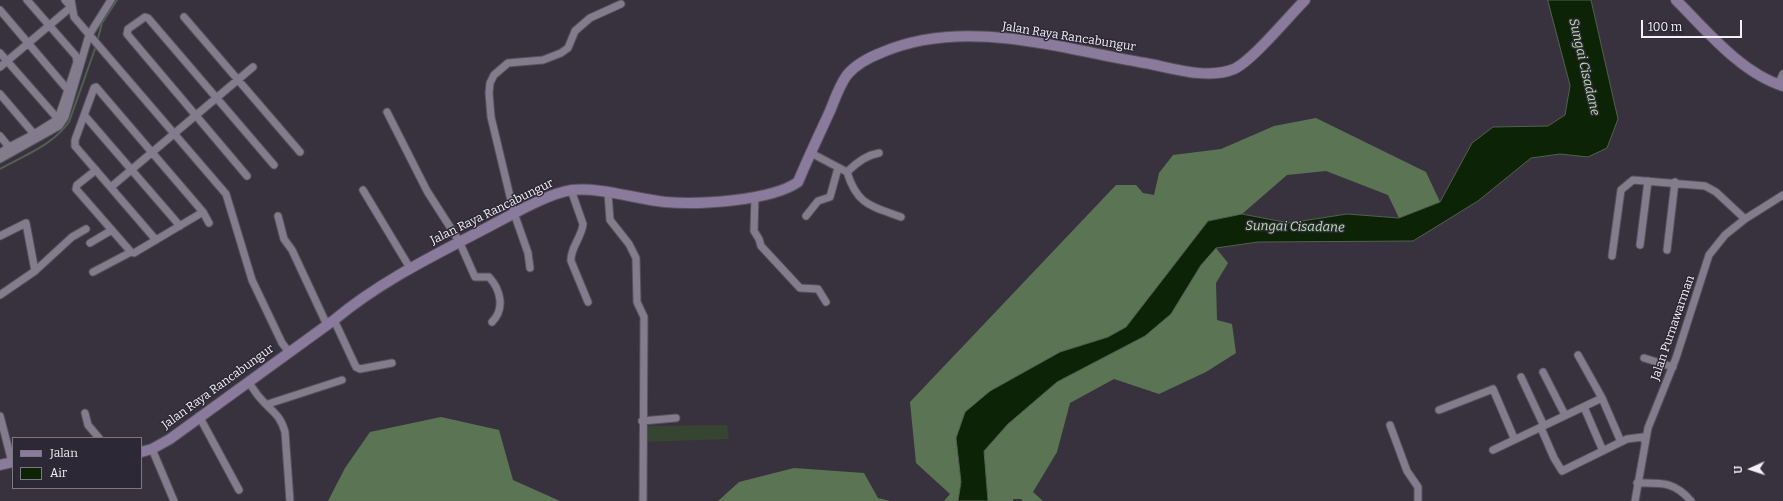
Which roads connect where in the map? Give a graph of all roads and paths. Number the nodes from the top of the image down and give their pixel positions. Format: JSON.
{"nodes":[{"id":1,"x":26,"y":0,"type":"edge"},
{"id":2,"x":65,"y":0,"type":"edge"},
{"id":3,"x":111,"y":0,"type":"edge"},
{"id":4,"x":1305,"y":0,"type":"edge"},
{"id":5,"x":1676,"y":0,"type":"edge"},
{"id":6,"x":71,"y":3,"type":"edge"},
{"id":7,"x":621,"y":4,"type":"dead end"},
{"id":8,"x":0,"y":10,"type":"edge"},
{"id":9,"x":184,"y":17,"type":"dead end"},
{"id":10,"x":49,"y":26,"type":"junction"},
{"id":11,"x":91,"y":36,"type":"junction"},
{"id":12,"x":28,"y":43,"type":"junction"},
{"id":13,"x":0,"y":53,"type":"edge"},
{"id":14,"x":7,"y":61,"type":"junction"},
{"id":15,"x":0,"y":67,"type":"edge"},
{"id":16,"x":253,"y":67,"type":"dead end"},
{"id":17,"x":1783,"y":74,"type":"edge"},
{"id":18,"x":238,"y":80,"type":"junction"},
{"id":19,"x":1780,"y":86,"type":"edge"},
{"id":20,"x":68,"y":90,"type":"junction"},
{"id":21,"x":0,"y":94,"type":"edge"},
{"id":22,"x":216,"y":98,"type":"junction"},
{"id":23,"x":387,"y":112,"type":"dead end"},
{"id":24,"x":196,"y":115,"type":"junction"},
{"id":25,"x":85,"y":116,"type":"junction"},
{"id":26,"x":58,"y":119,"type":"junction"},
{"id":27,"x":34,"y":134,"type":"junction"},
{"id":28,"x":174,"y":134,"type":"junction"},
{"id":29,"x":0,"y":136,"type":"edge"},
{"id":30,"x":9,"y":147,"type":"junction"},
{"id":31,"x":153,"y":152,"type":"junction"},
{"id":32,"x":300,"y":152,"type":"dead end"},
{"id":33,"x":0,"y":153,"type":"edge"},
{"id":34,"x":811,"y":153,"type":"junction"},
{"id":35,"x":879,"y":153,"type":"dead end"},
{"id":36,"x":0,"y":159,"type":"edge"},
{"id":37,"x":274,"y":164,"type":"dead end"},
{"id":38,"x":838,"y":168,"type":"junction"},
{"id":39,"x":96,"y":170,"type":"junction"},
{"id":40,"x":132,"y":170,"type":"junction"},
{"id":41,"x":847,"y":172,"type":"junction"},
{"id":42,"x":247,"y":176,"type":"dead end"},
{"id":43,"x":1648,"y":181,"type":"junction"},
{"id":44,"x":1675,"y":182,"type":"junction"},
{"id":45,"x":112,"y":187,"type":"junction"},
{"id":46,"x":364,"y":190,"type":"dead end"},
{"id":47,"x":571,"y":190,"type":"junction"},
{"id":48,"x":608,"y":193,"type":"junction"},
{"id":49,"x":1783,"y":195,"type":"edge"},
{"id":50,"x":755,"y":196,"type":"junction"},
{"id":51,"x":203,"y":212,"type":"junction"},
{"id":52,"x":514,"y":213,"type":"junction"},
{"id":53,"x":278,"y":216,"type":"dead end"},
{"id":54,"x":806,"y":216,"type":"dead end"},
{"id":55,"x":901,"y":217,"type":"dead end"},
{"id":56,"x":1745,"y":219,"type":"junction"},
{"id":57,"x":209,"y":223,"type":"dead end"},
{"id":58,"x":180,"y":226,"type":"junction"},
{"id":59,"x":86,"y":229,"type":"dead end"},
{"id":60,"x":112,"y":230,"type":"junction"},
{"id":61,"x":0,"y":236,"type":"edge"},
{"id":62,"x":156,"y":240,"type":"junction"},
{"id":63,"x":459,"y":241,"type":"junction"},
{"id":64,"x":90,"y":243,"type":"dead end"},
{"id":65,"x":1640,"y":245,"type":"dead end"},
{"id":66,"x":1667,"y":250,"type":"dead end"},
{"id":67,"x":131,"y":252,"type":"junction"},
{"id":68,"x":1612,"y":256,"type":"dead end"},
{"id":69,"x":410,"y":268,"type":"junction"},
{"id":70,"x":530,"y":268,"type":"dead end"},
{"id":71,"x":35,"y":271,"type":"junction"},
{"id":72,"x":93,"y":272,"type":"dead end"},
{"id":73,"x":0,"y":295,"type":"edge"},
{"id":74,"x":588,"y":302,"type":"dead end"},
{"id":75,"x":826,"y":302,"type":"dead end"},
{"id":76,"x":492,"y":322,"type":"dead end"},
{"id":77,"x":330,"y":323,"type":"junction"},
{"id":78,"x":289,"y":352,"type":"junction"},
{"id":79,"x":1578,"y":355,"type":"dead end"},
{"id":80,"x":1644,"y":358,"type":"dead end"},
{"id":81,"x":392,"y":362,"type":"dead end"},
{"id":82,"x":1673,"y":367,"type":"junction"},
{"id":83,"x":1543,"y":372,"type":"dead end"},
{"id":84,"x":1521,"y":377,"type":"dead end"},
{"id":85,"x":342,"y":380,"type":"dead end"},
{"id":86,"x":249,"y":383,"type":"junction"},
{"id":87,"x":1602,"y":398,"type":"junction"},
{"id":88,"x":268,"y":404,"type":"junction"},
{"id":89,"x":1584,"y":407,"type":"junction"},
{"id":90,"x":1440,"y":410,"type":"dead end"},
{"id":91,"x":85,"y":414,"type":"dead end"},
{"id":92,"x":1565,"y":415,"type":"junction"},
{"id":93,"x":0,"y":416,"type":"edge"},
{"id":94,"x":199,"y":416,"type":"junction"},
{"id":95,"x":676,"y":418,"type":"dead end"},
{"id":96,"x":642,"y":421,"type":"junction"},
{"id":97,"x":1390,"y":425,"type":"dead end"},
{"id":98,"x":1543,"y":427,"type":"junction"},
{"id":99,"x":98,"y":437,"type":"edge"},
{"id":100,"x":1514,"y":438,"type":"junction"},
{"id":101,"x":1621,"y":442,"type":"junction"},
{"id":102,"x":1645,"y":442,"type":"junction"},
{"id":103,"x":152,"y":449,"type":"junction"},
{"id":104,"x":1493,"y":450,"type":"dead end"},
{"id":105,"x":1603,"y":451,"type":"junction"},
{"id":106,"x":142,"y":452,"type":"edge"},
{"id":107,"x":12,"y":462,"type":"edge"},
{"id":108,"x":0,"y":465,"type":"edge"},
{"id":109,"x":1637,"y":483,"type":"junction"},
{"id":110,"x":239,"y":490,"type":"dead end"},
{"id":111,"x":174,"y":501,"type":"edge"},
{"id":112,"x":290,"y":501,"type":"edge"},
{"id":113,"x":643,"y":501,"type":"edge"},
{"id":114,"x":1418,"y":501,"type":"edge"},
{"id":115,"x":1635,"y":501,"type":"edge"},
{"id":116,"x":1691,"y":501,"type":"edge"}],
"edges":[{"from":1,"to":10,"type":"street"},
{"from":2,"to":6,"type":"street"},
{"from":3,"to":11,"type":"street"},
{"from":4,"to":34,"type":"main road","name":"Jalan Raya Rancabungur"},
{"from":5,"to":19,"type":"main road"},
{"from":6,"to":10,"type":"street"},
{"from":6,"to":11,"type":"street"},
{"from":7,"to":52,"type":"street"},
{"from":8,"to":12,"type":"street"},
{"from":9,"to":18,"type":"street"},
{"from":10,"to":12,"type":"street"},
{"from":10,"to":20,"type":"street"},
{"from":11,"to":28,"type":"street"},
{"from":11,"to":36,"type":"street"},
{"from":12,"to":14,"type":"street"},
{"from":12,"to":20,"type":"street"},
{"from":13,"to":14,"type":"street"},
{"from":14,"to":15,"type":"street"},
{"from":14,"to":26,"type":"street"},
{"from":16,"to":18,"type":"street"},
{"from":17,"to":19,"type":"street"},
{"from":18,"to":22,"type":"street"},
{"from":18,"to":32,"type":"street"},
{"from":20,"to":26,"type":"street"},
{"from":21,"to":27,"type":"street"},
{"from":22,"to":24,"type":"street"},
{"from":22,"to":24,"type":"street"},
{"from":22,"to":37,"type":"street"},
{"from":23,"to":63,"type":"street"},
{"from":24,"to":28,"type":"street"},
{"from":24,"to":42,"type":"street"},
{"from":25,"to":31,"type":"street"},
{"from":25,"to":39,"type":"street"},
{"from":25,"to":40,"type":"street"},
{"from":26,"to":27,"type":"street"},
{"from":27,"to":30,"type":"street"},
{"from":28,"to":31,"type":"street"},
{"from":28,"to":78,"type":"street"},
{"from":29,"to":30,"type":"street"},
{"from":30,"to":33,"type":"street"},
{"from":31,"to":40,"type":"street"},
{"from":31,"to":51,"type":"street"},
{"from":34,"to":38,"type":"street"},
{"from":34,"to":50,"type":"main road","name":"Jalan Raya Rancabungur"},
{"from":35,"to":41,"type":"street"},
{"from":38,"to":41,"type":"street"},
{"from":38,"to":54,"type":"street"},
{"from":39,"to":45,"type":"street"},
{"from":39,"to":60,"type":"street"},
{"from":40,"to":45,"type":"street"},
{"from":40,"to":58,"type":"street"},
{"from":41,"to":55,"type":"street"},
{"from":43,"to":44,"type":"street"},
{"from":43,"to":65,"type":"street"},
{"from":43,"to":68,"type":"street"},
{"from":44,"to":56,"type":"street"},
{"from":44,"to":66,"type":"street"},
{"from":45,"to":62,"type":"street"},
{"from":46,"to":69,"type":"street"},
{"from":47,"to":48,"type":"main road","name":"Jalan Raya Rancabungur"},
{"from":47,"to":52,"type":"main road","name":"Jalan Raya Rancabungur"},
{"from":47,"to":74,"type":"street"},
{"from":48,"to":50,"type":"main road","name":"Jalan Raya Rancabungur"},
{"from":48,"to":96,"type":"street"},
{"from":49,"to":56,"type":"street","name":"Jalan Purnawarman"},
{"from":50,"to":75,"type":"street"},
{"from":51,"to":57,"type":"street"},
{"from":51,"to":58,"type":"street"},
{"from":52,"to":63,"type":"main road","name":"Jalan Raya Rancabungur"},
{"from":52,"to":70,"type":"street"},
{"from":53,"to":77,"type":"street"},
{"from":56,"to":82,"type":"street","name":"Jalan Purnawarman"},
{"from":58,"to":62,"type":"street"},
{"from":59,"to":71,"type":"street"},
{"from":60,"to":64,"type":"street"},
{"from":60,"to":67,"type":"street"},
{"from":61,"to":71,"type":"street"},
{"from":62,"to":67,"type":"street"},
{"from":63,"to":69,"type":"main road","name":"Jalan Raya Rancabungur"},
{"from":63,"to":76,"type":"street"},
{"from":67,"to":72,"type":"street"},
{"from":69,"to":77,"type":"main road","name":"Jalan Raya Rancabungur"},
{"from":71,"to":73,"type":"street"},
{"from":77,"to":78,"type":"main road","name":"Jalan Raya Rancabungur"},
{"from":77,"to":81,"type":"street"},
{"from":78,"to":86,"type":"main road","name":"Jalan Raya Rancabungur"},
{"from":79,"to":87,"type":"street"},
{"from":80,"to":82,"type":"street"},
{"from":82,"to":102,"type":"street","name":"Jalan Purnawarman"},
{"from":83,"to":92,"type":"street"},
{"from":84,"to":98,"type":"street"},
{"from":85,"to":88,"type":"street"},
{"from":86,"to":88,"type":"street"},
{"from":86,"to":94,"type":"main road","name":"Jalan Raya Rancabungur"},
{"from":87,"to":89,"type":"street"},
{"from":87,"to":101,"type":"street"},
{"from":88,"to":112,"type":"street"},
{"from":89,"to":92,"type":"street"},
{"from":89,"to":105,"type":"street"},
{"from":90,"to":100,"type":"street"},
{"from":91,"to":99,"type":"street"},
{"from":92,"to":98,"type":"street"},
{"from":93,"to":107,"type":"street"},
{"from":94,"to":103,"type":"main road","name":"Jalan Raya Rancabungur"},
{"from":94,"to":110,"type":"street"},
{"from":95,"to":96,"type":"street"},
{"from":96,"to":113,"type":"street"},
{"from":97,"to":114,"type":"street"},
{"from":98,"to":100,"type":"street"},
{"from":98,"to":105,"type":"street"},
{"from":100,"to":104,"type":"street"},
{"from":101,"to":102,"type":"street"},
{"from":101,"to":105,"type":"street"},
{"from":102,"to":109,"type":"street","name":"Jalan Purnawarman"},
{"from":103,"to":106,"type":"main road","name":"Jalan Raya Rancabungur"},
{"from":103,"to":111,"type":"street"},
{"from":107,"to":108,"type":"main road"},
{"from":109,"to":115,"type":"street","name":"Jalan Purnawarman"},
{"from":109,"to":116,"type":"street"}]}
